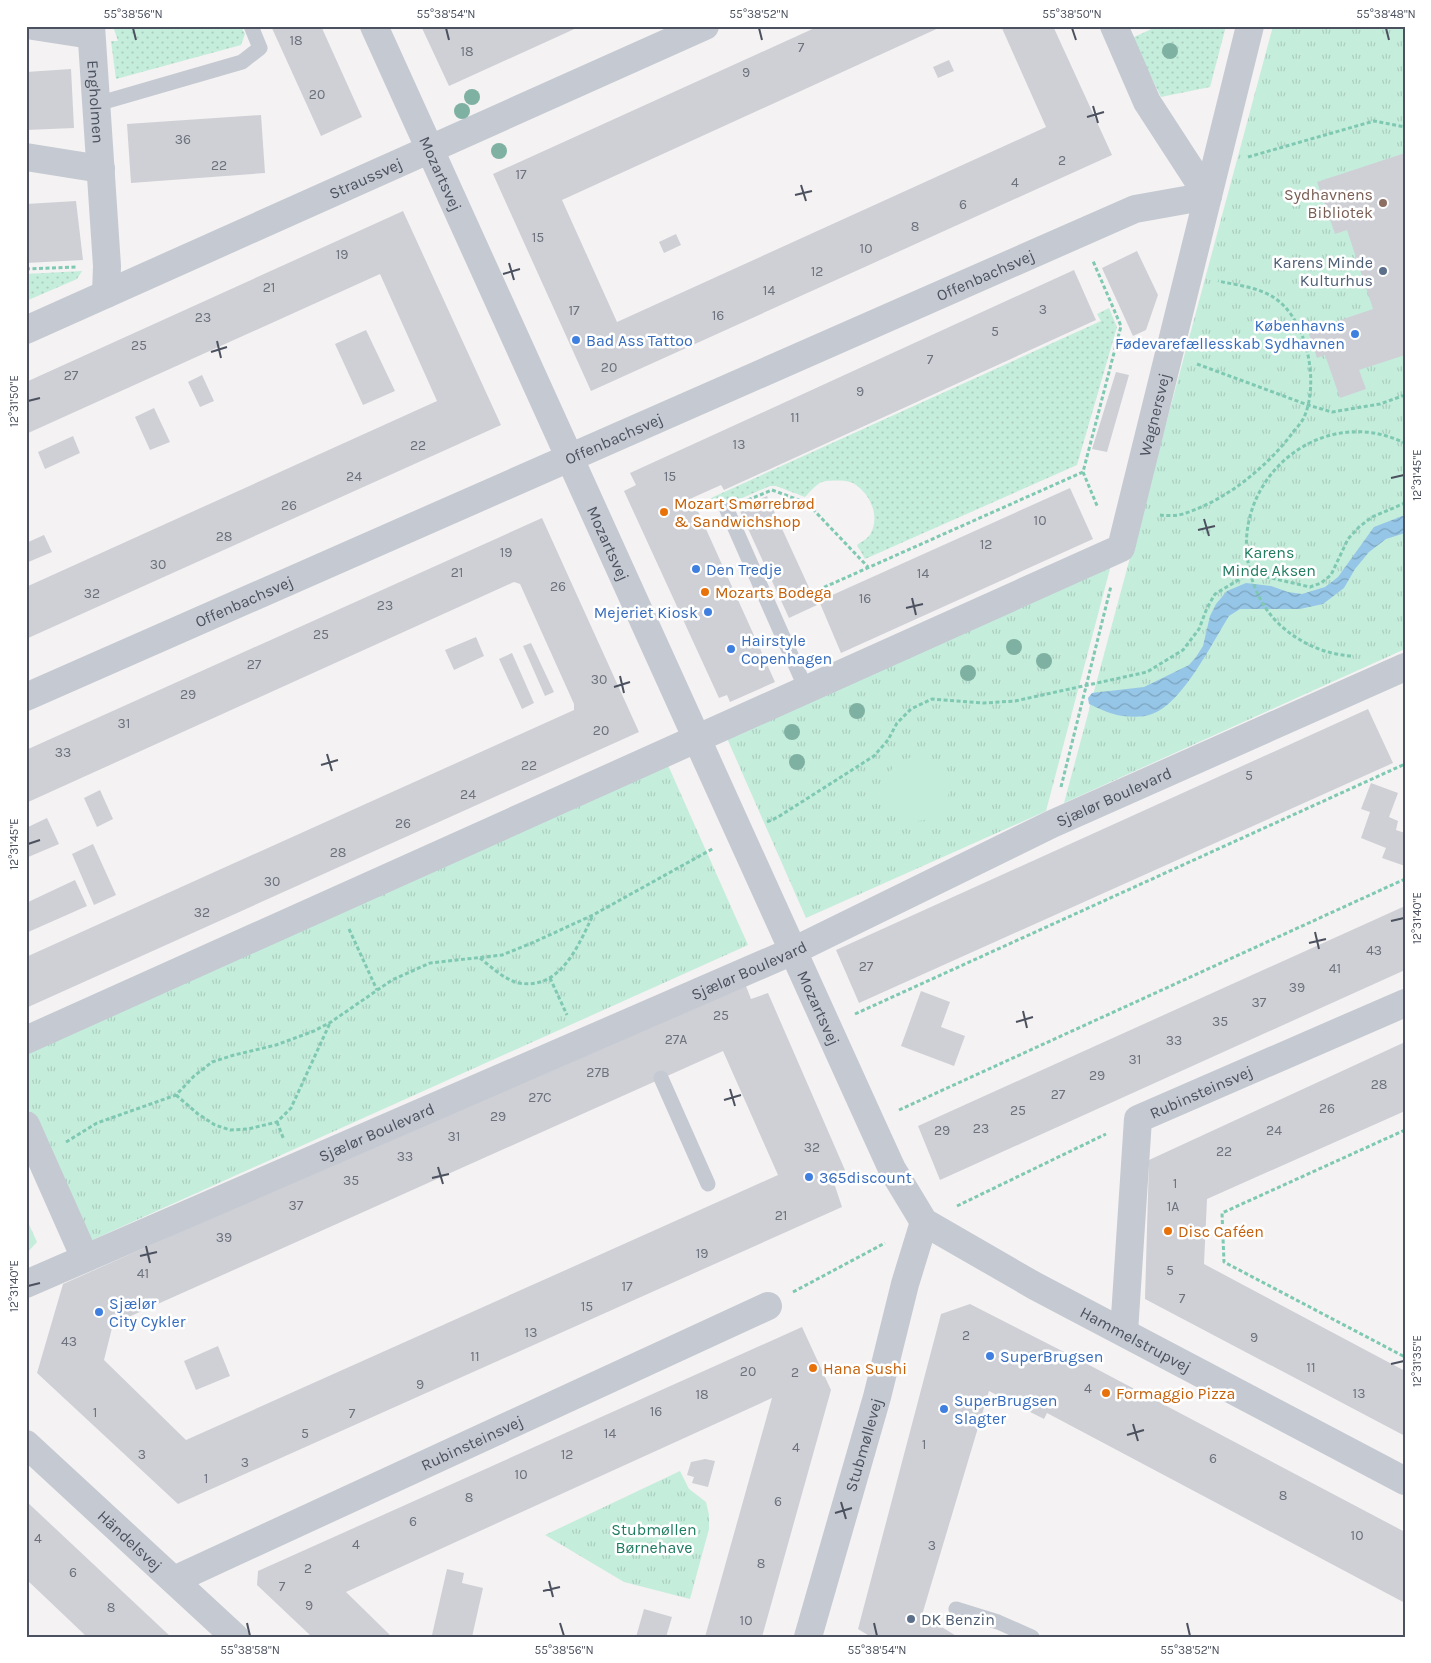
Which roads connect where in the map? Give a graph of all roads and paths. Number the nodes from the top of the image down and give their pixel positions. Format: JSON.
{"nodes":[{"id":1,"x":33,"y":26,"type":"edge"},
{"id":2,"x":251,"y":26,"type":"edge"},
{"id":3,"x":374,"y":26,"type":"edge"},
{"id":4,"x":705,"y":26,"type":"edge"},
{"id":5,"x":1114,"y":26,"type":"edge"},
{"id":6,"x":1250,"y":26,"type":"edge"},
{"id":7,"x":91,"y":30,"type":"edge"},
{"id":8,"x":97,"y":104,"type":"junction"},
{"id":9,"x":1405,"y":126,"type":"edge"},
{"id":10,"x":430,"y":149,"type":"junction"},
{"id":11,"x":1219,"y":151,"type":"junction"},
{"id":12,"x":26,"y":157,"type":"edge"},
{"id":13,"x":101,"y":169,"type":"junction"},
{"id":14,"x":1208,"y":196,"type":"junction"},
{"id":15,"x":1080,"y":233,"type":"junction"},
{"id":16,"x":107,"y":266,"type":"junction"},
{"id":17,"x":26,"y":269,"type":"edge"},
{"id":18,"x":1188,"y":275,"type":"junction"},
{"id":19,"x":106,"y":294,"type":"junction"},
{"id":20,"x":26,"y":330,"type":"edge"},
{"id":21,"x":1169,"y":353,"type":"junction"},
{"id":22,"x":1405,"y":395,"type":"edge"},
{"id":23,"x":1308,"y":406,"type":"junction"},
{"id":24,"x":1405,"y":442,"type":"edge"},
{"id":25,"x":570,"y":458,"type":"junction"},
{"id":26,"x":726,"y":510,"type":"joint"},
{"id":27,"x":1129,"y":512,"type":"junction"},
{"id":28,"x":1120,"y":548,"type":"junction"},
{"id":29,"x":868,"y":567,"type":"junction"},
{"id":30,"x":818,"y":590,"type":"dead end"},
{"id":31,"x":1357,"y":656,"type":"dead end"},
{"id":32,"x":1405,"y":667,"type":"edge"},
{"id":33,"x":806,"y":689,"type":"junction"},
{"id":34,"x":26,"y":697,"type":"edge"},
{"id":35,"x":697,"y":737,"type":"junction"},
{"id":36,"x":1405,"y":764,"type":"edge"},
{"id":37,"x":1052,"y":824,"type":"junction"},
{"id":38,"x":1405,"y":879,"type":"edge"},
{"id":39,"x":336,"y":900,"type":"junction"},
{"id":40,"x":593,"y":915,"type":"dead end"},
{"id":41,"x":793,"y":950,"type":"junction"},
{"id":42,"x":480,"y":958,"type":"dead end"},
{"id":43,"x":550,"y":978,"type":"junction"},
{"id":44,"x":376,"y":990,"type":"dead end"},
{"id":45,"x":1405,"y":1002,"type":"edge"},
{"id":46,"x":331,"y":1022,"type":"dead end"},
{"id":47,"x":828,"y":1027,"type":"junction"},
{"id":48,"x":26,"y":1040,"type":"edge"},
{"id":49,"x":580,"y":1043,"type":"junction"},
{"id":50,"x":661,"y":1078,"type":"dead end"},
{"id":51,"x":176,"y":1095,"type":"dead end"},
{"id":52,"x":1138,"y":1119,"type":"junction"},
{"id":53,"x":871,"y":1123,"type":"junction"},
{"id":54,"x":26,"y":1125,"type":"edge"},
{"id":55,"x":1405,"y":1130,"type":"edge"},
{"id":56,"x":892,"y":1168,"type":"joint"},
{"id":57,"x":708,"y":1184,"type":"dead end"},
{"id":58,"x":924,"y":1222,"type":"junction"},
{"id":59,"x":85,"y":1258,"type":"junction"},
{"id":60,"x":26,"y":1284,"type":"edge"},
{"id":61,"x":768,"y":1306,"type":"joint"},
{"id":62,"x":1124,"y":1332,"type":"junction"},
{"id":63,"x":1405,"y":1357,"type":"edge"},
{"id":64,"x":26,"y":1444,"type":"edge"},
{"id":65,"x":1405,"y":1481,"type":"edge"},
{"id":66,"x":174,"y":1580,"type":"junction"},
{"id":67,"x":956,"y":1610,"type":"dead end"},
{"id":68,"x":235,"y":1637,"type":"edge"},
{"id":69,"x":808,"y":1637,"type":"edge"},
{"id":70,"x":1032,"y":1637,"type":"edge"}],
"edges":[{"from":1,"to":7,"type":"street","name":"Engholmen"},
{"from":2,"to":8,"type":"lane"},
{"from":3,"to":10,"type":"street","name":"Mozartsvej"},
{"from":4,"to":10,"type":"street","name":"Straussvej"},
{"from":5,"to":14,"type":"street"},
{"from":6,"to":11,"type":"street","name":"Wagnersvej"},
{"from":7,"to":8,"type":"street","name":"Engholmen"},
{"from":8,"to":13,"type":"street","name":"Engholmen"},
{"from":9,"to":11,"type":"path"},
{"from":10,"to":19,"type":"street","name":"Straussvej"},
{"from":10,"to":25,"type":"street","name":"Mozartsvej"},
{"from":11,"to":14,"type":"street","name":"Wagnersvej"},
{"from":12,"to":13,"type":"street","name":"Engholmen"},
{"from":13,"to":16,"type":"street","name":"Engholmen"},
{"from":14,"to":15,"type":"street","name":"Offenbachsvej"},
{"from":14,"to":18,"type":"street","name":"Wagnersvej"},
{"from":15,"to":25,"type":"street","name":"Offenbachsvej"},
{"from":15,"to":29,"type":"path"},
{"from":16,"to":17,"type":"path"},
{"from":16,"to":19,"type":"street","name":"Engholmen"},
{"from":18,"to":21,"type":"street","name":"Wagnersvej"},
{"from":18,"to":23,"type":"path"},
{"from":19,"to":20,"type":"street","name":"Straussvej"},
{"from":21,"to":23,"type":"path"},
{"from":21,"to":27,"type":"street","name":"Wagnersvej"},
{"from":22,"to":23,"type":"path"},
{"from":23,"to":27,"type":"path"},
{"from":24,"to":31,"type":"path"},
{"from":25,"to":34,"type":"street","name":"Offenbachsvej"},
{"from":25,"to":35,"type":"street","name":"Mozartsvej"},
{"from":26,"to":29,"type":"path"},
{"from":26,"to":33,"type":"lane"},
{"from":27,"to":28,"type":"street","name":"Wagnersvej"},
{"from":28,"to":33,"type":"street"},
{"from":28,"to":37,"type":"path"},
{"from":29,"to":30,"type":"path"},
{"from":32,"to":37,"type":"street","name":"Sjælør Boulevard"},
{"from":33,"to":35,"type":"street"},
{"from":35,"to":39,"type":"street"},
{"from":35,"to":41,"type":"street","name":"Mozartsvej"},
{"from":36,"to":47,"type":"path"},
{"from":37,"to":41,"type":"street","name":"Sjælør Boulevard"},
{"from":38,"to":53,"type":"path"},
{"from":39,"to":44,"type":"path"},
{"from":39,"to":48,"type":"street"},
{"from":40,"to":43,"type":"path"},
{"from":41,"to":47,"type":"street","name":"Mozartsvej"},
{"from":41,"to":49,"type":"street","name":"Sjælør Boulevard"},
{"from":42,"to":43,"type":"path"},
{"from":43,"to":49,"type":"path"},
{"from":45,"to":52,"type":"street","name":"Rubinsteinsvej"},
{"from":46,"to":51,"type":"path"},
{"from":47,"to":53,"type":"street","name":"Mozartsvej"},
{"from":49,"to":59,"type":"street","name":"Sjælør Boulevard"},
{"from":50,"to":57,"type":"lane"},
{"from":52,"to":58,"type":"path"},
{"from":52,"to":62,"type":"street","name":"Rubinsteinsvej"},
{"from":53,"to":56,"type":"street","name":"Mozartsvej"},
{"from":54,"to":59,"type":"street"},
{"from":55,"to":63,"type":"path"},
{"from":56,"to":58,"type":"street","name":"Hammelstrupvej"},
{"from":58,"to":61,"type":"path"},
{"from":58,"to":62,"type":"street","name":"Hammelstrupvej"},
{"from":58,"to":69,"type":"street","name":"Stubmøllevej"},
{"from":59,"to":60,"type":"street","name":"Sjælør Boulevard"},
{"from":61,"to":66,"type":"street","name":"Rubinsteinsvej"},
{"from":62,"to":65,"type":"street","name":"Hammelstrupvej"},
{"from":64,"to":66,"type":"street","name":"Händelsvej"},
{"from":66,"to":68,"type":"street","name":"Händelsvej"},
{"from":67,"to":70,"type":"lane"}]}
